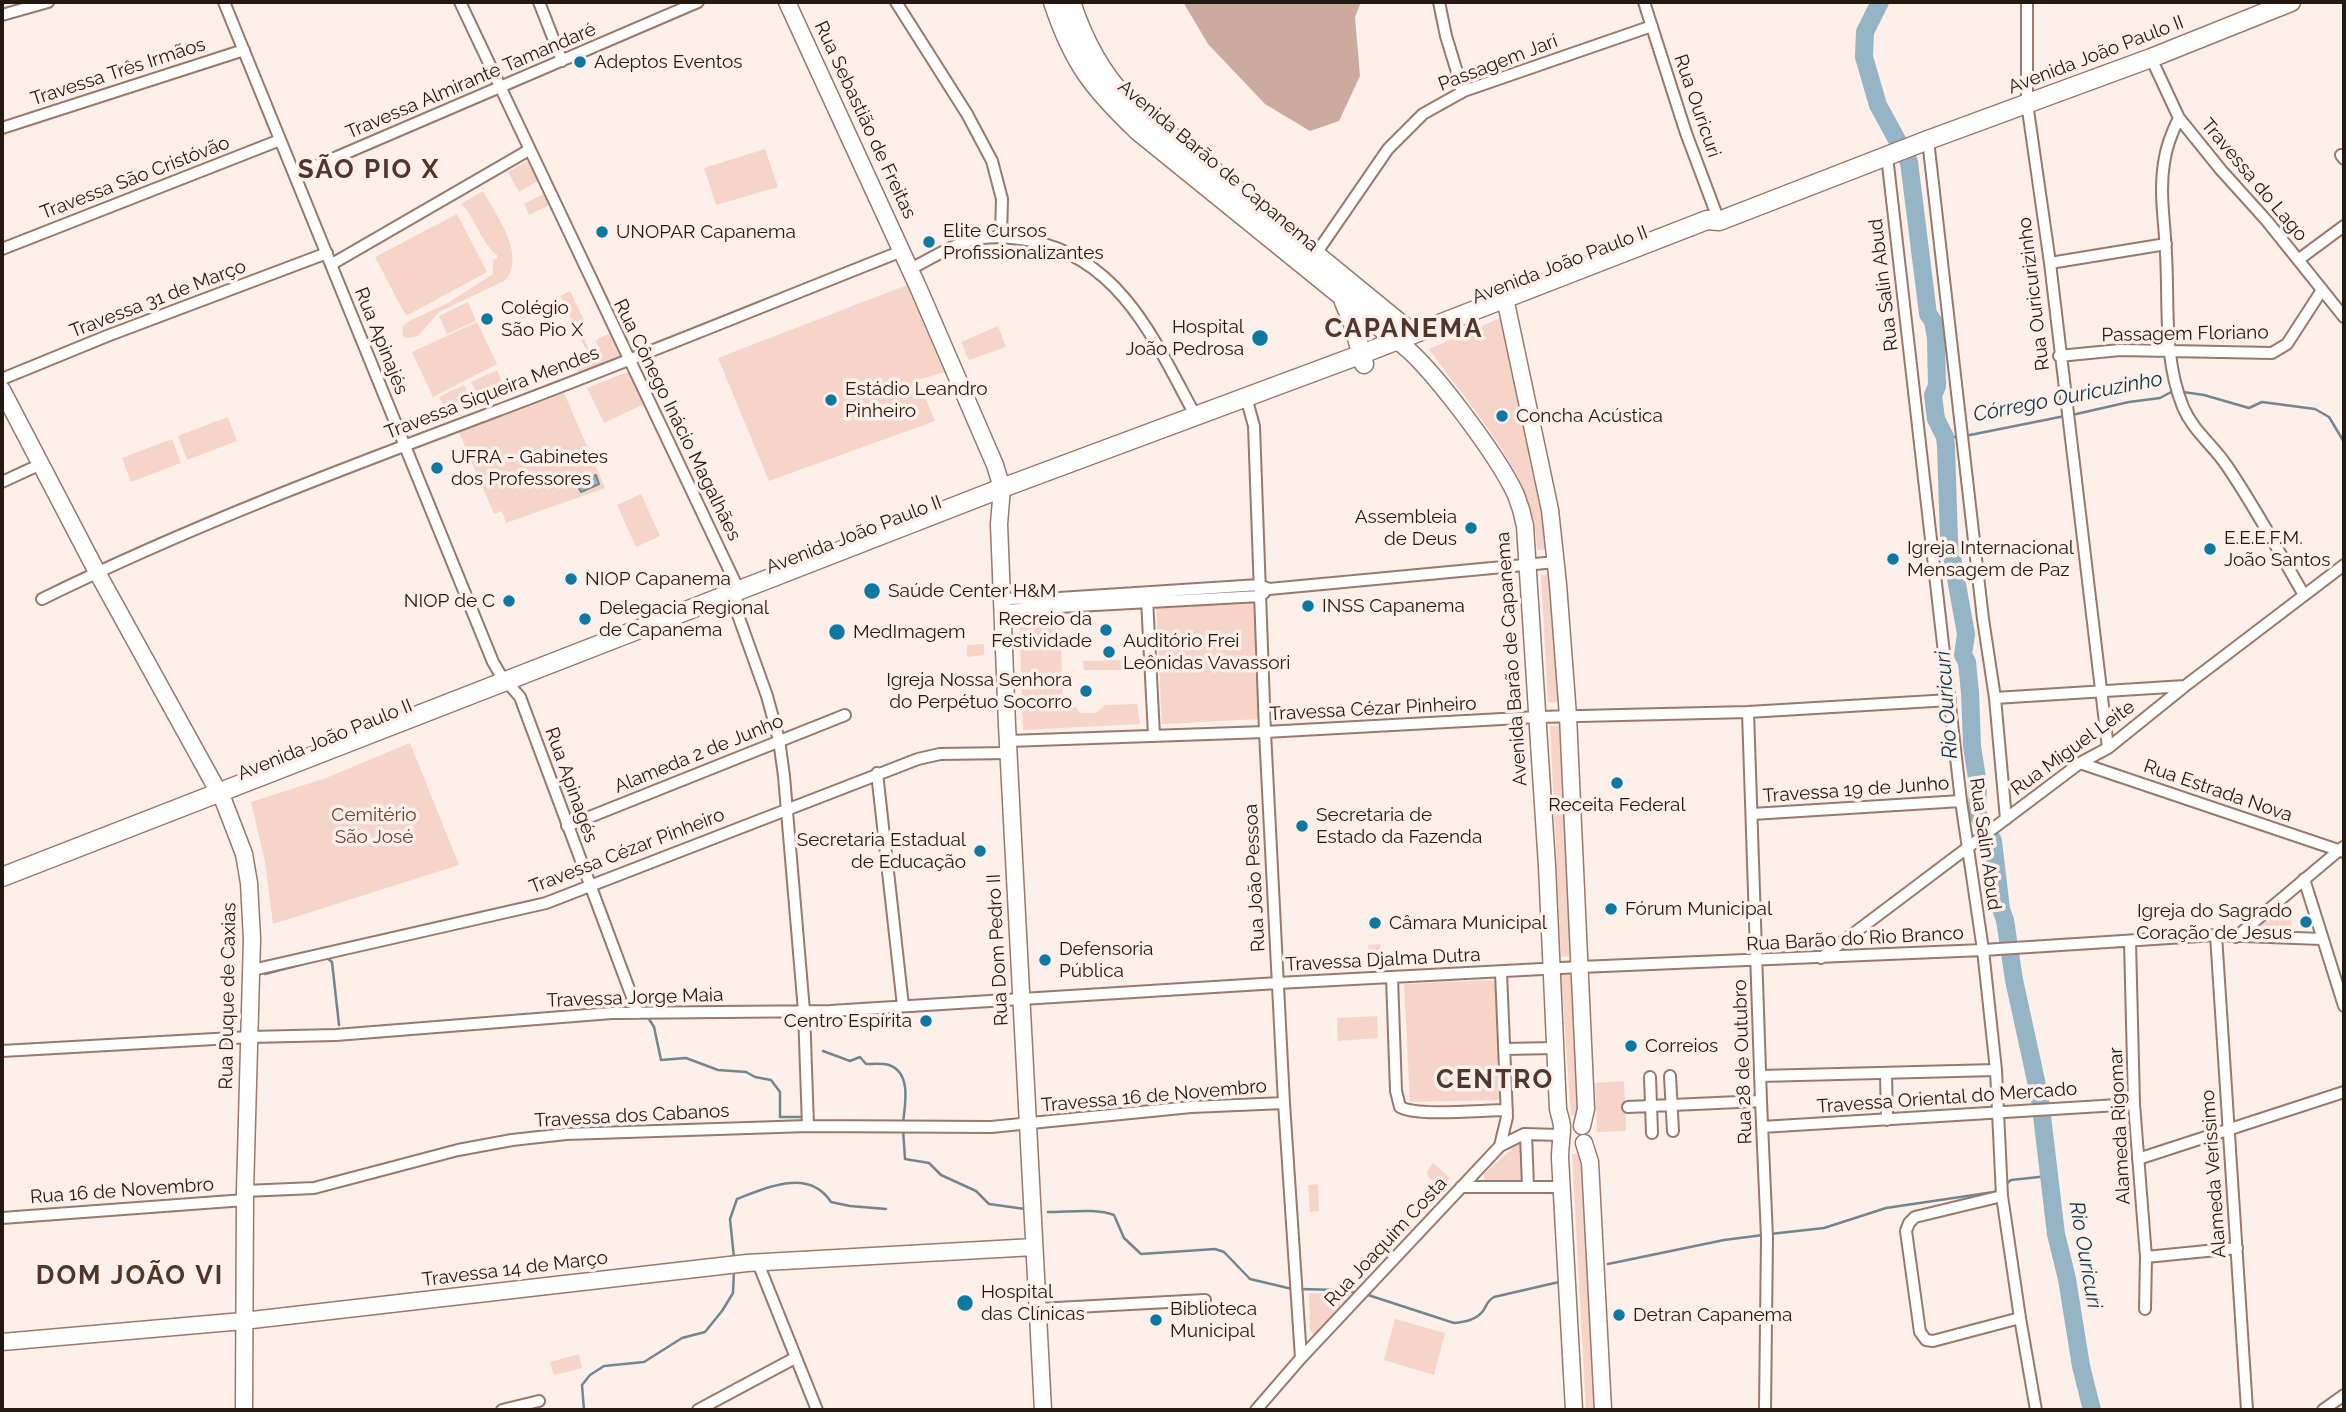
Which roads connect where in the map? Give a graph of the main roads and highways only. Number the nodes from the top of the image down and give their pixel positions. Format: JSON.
{"nodes":[{"id":1,"x":1054,"y":2,"type":"edge"},
{"id":2,"x":1070,"y":2,"type":"edge"},
{"id":3,"x":2279,"y":4,"type":"edge"},
{"id":4,"x":1106,"y":89,"type":"junction"},
{"id":5,"x":1311,"y":261,"type":"junction"},
{"id":6,"x":1343,"y":299,"type":"junction"},
{"id":7,"x":1402,"y":343,"type":"junction"},
{"id":8,"x":1363,"y":359,"type":"junction"},
{"id":9,"x":1248,"y":401,"type":"junction"},
{"id":10,"x":1002,"y":494,"type":"junction"},
{"id":11,"x":28,"y":872,"type":"junction"},
{"id":12,"x":2,"y":877,"type":"edge"},
{"id":13,"x":2,"y":888,"type":"edge"}],
"edges":[{"from":1,"to":4,"type":"main road","name":"Avenida Barão de Capanema"},
{"from":2,"to":4,"type":"main road","name":"Avenida Barão de Capanema"},
{"from":3,"to":7,"type":"main road","name":"Avenida João Paulo II"},
{"from":4,"to":5,"type":"main road","name":"Avenida Barão de Capanema"},
{"from":5,"to":6,"type":"main road","name":"Avenida Barão de Capanema"},
{"from":5,"to":7,"type":"main road","name":"Avenida Barão de Capanema"},
{"from":6,"to":7,"type":"main road","name":"Avenida Barão de Capanema"},
{"from":6,"to":8,"type":"main road"},
{"from":7,"to":8,"type":"main road","name":"Avenida João Paulo II"},
{"from":8,"to":9,"type":"main road","name":"Avenida João Paulo II"},
{"from":9,"to":10,"type":"main road","name":"Avenida João Paulo II"},
{"from":9,"to":10,"type":"main road","name":"Avenida João Paulo II"},
{"from":10,"to":11,"type":"main road","name":"Avenida João Paulo II"},
{"from":11,"to":12,"type":"main road","name":"Avenida João Paulo II"},
{"from":11,"to":13,"type":"main road","name":"Avenida João Paulo II"}]}
